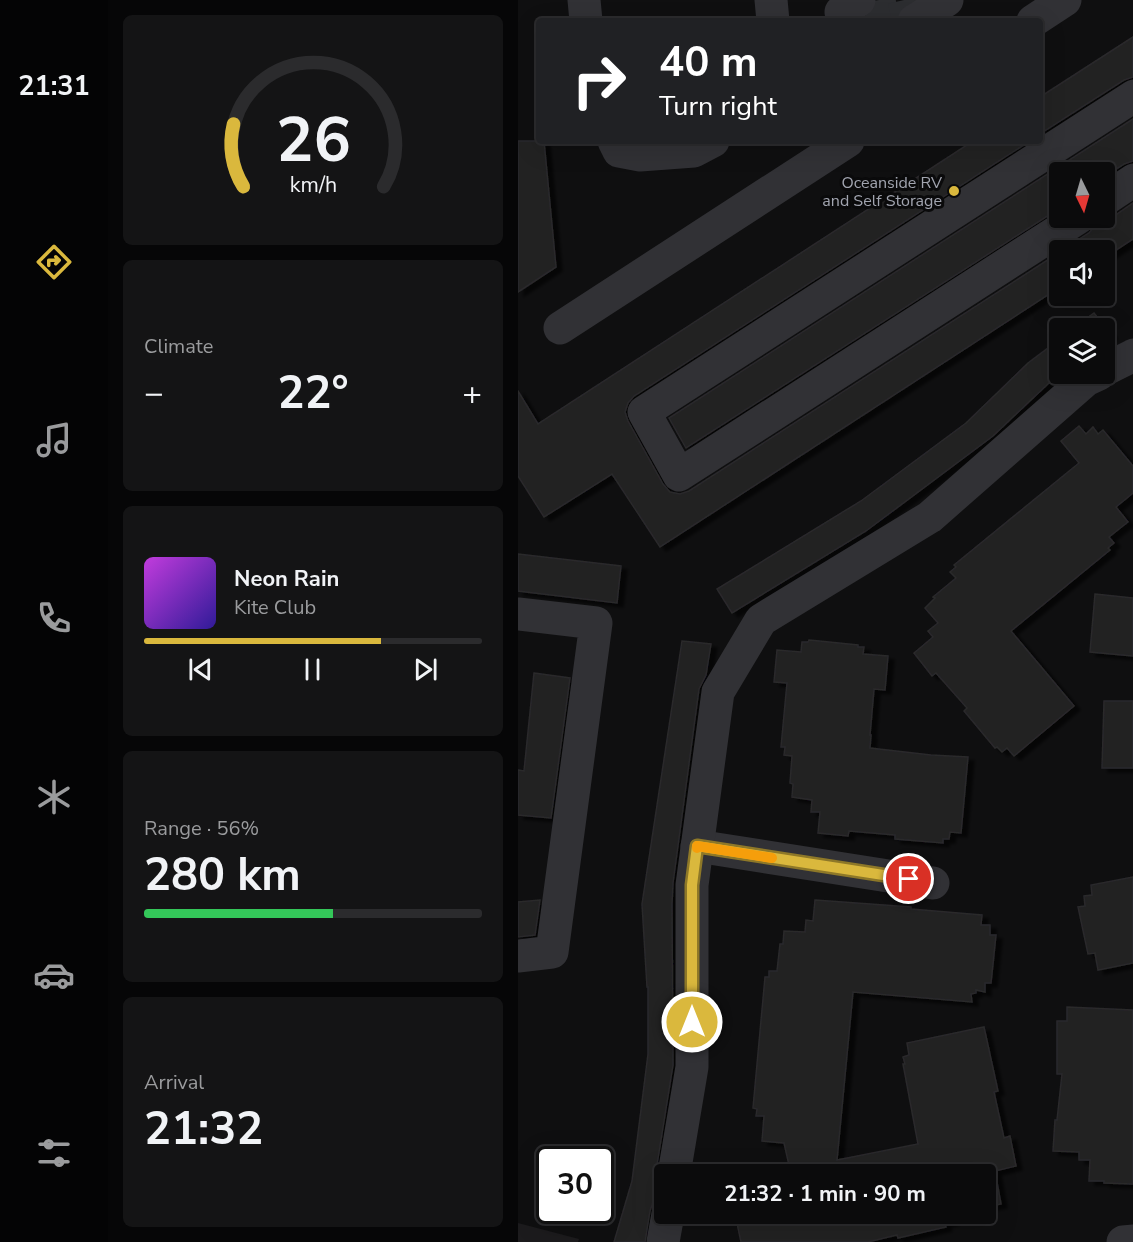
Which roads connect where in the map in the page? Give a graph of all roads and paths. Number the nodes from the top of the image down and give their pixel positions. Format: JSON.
{"nodes":[{"id":1,"x":584,"y":0,"type":"edge"},
{"id":2,"x":771,"y":0,"type":"edge"},
{"id":3,"x":947,"y":0,"type":"edge"},
{"id":4,"x":1065,"y":0,"type":"edge"},
{"id":5,"x":586,"y":18,"type":"edge"},
{"id":6,"x":773,"y":18,"type":"edge"},
{"id":7,"x":919,"y":18,"type":"edge"},
{"id":8,"x":1038,"y":18,"type":"edge"},
{"id":9,"x":1133,"y":96,"type":"edge"},
{"id":10,"x":616,"y":144,"type":"edge"},
{"id":11,"x":707,"y":144,"type":"edge"},
{"id":12,"x":843,"y":144,"type":"edge"},
{"id":13,"x":1133,"y":180,"type":"edge"},
{"id":14,"x":1115,"y":192,"type":"edge"},
{"id":15,"x":1062,"y":228,"type":"edge"},
{"id":16,"x":560,"y":328,"type":"dead end"},
{"id":17,"x":1133,"y":355,"type":"edge"},
{"id":18,"x":1115,"y":364,"type":"edge"},
{"id":19,"x":1081,"y":384,"type":"edge"},
{"id":20,"x":518,"y":614,"type":"edge"},
{"id":21,"x":697,"y":846,"type":"junction"},
{"id":22,"x":933,"y":883,"type":"dead end"},
{"id":23,"x":518,"y":956,"type":"edge"},
{"id":24,"x":676,"y":1164,"type":"edge"},
{"id":25,"x":666,"y":1224,"type":"edge"},
{"id":26,"x":1133,"y":1241,"type":"edge"},
{"id":27,"x":663,"y":1242,"type":"edge"},
{"id":28,"x":1123,"y":1242,"type":"edge"}],
"edges":[{"from":1,"to":5,"type":"street"},
{"from":2,"to":6,"type":"street"},
{"from":3,"to":7,"type":"street"},
{"from":4,"to":8,"type":"street"},
{"from":9,"to":15,"type":"street"},
{"from":10,"to":11,"type":"street"},
{"from":12,"to":16,"type":"street"},
{"from":13,"to":14,"type":"street"},
{"from":17,"to":18,"type":"street"},
{"from":19,"to":21,"type":"street"},
{"from":20,"to":23,"type":"street"},
{"from":21,"to":22,"type":"street"},
{"from":21,"to":24,"type":"street"},
{"from":25,"to":27,"type":"street"},
{"from":26,"to":28,"type":"street"}]}
